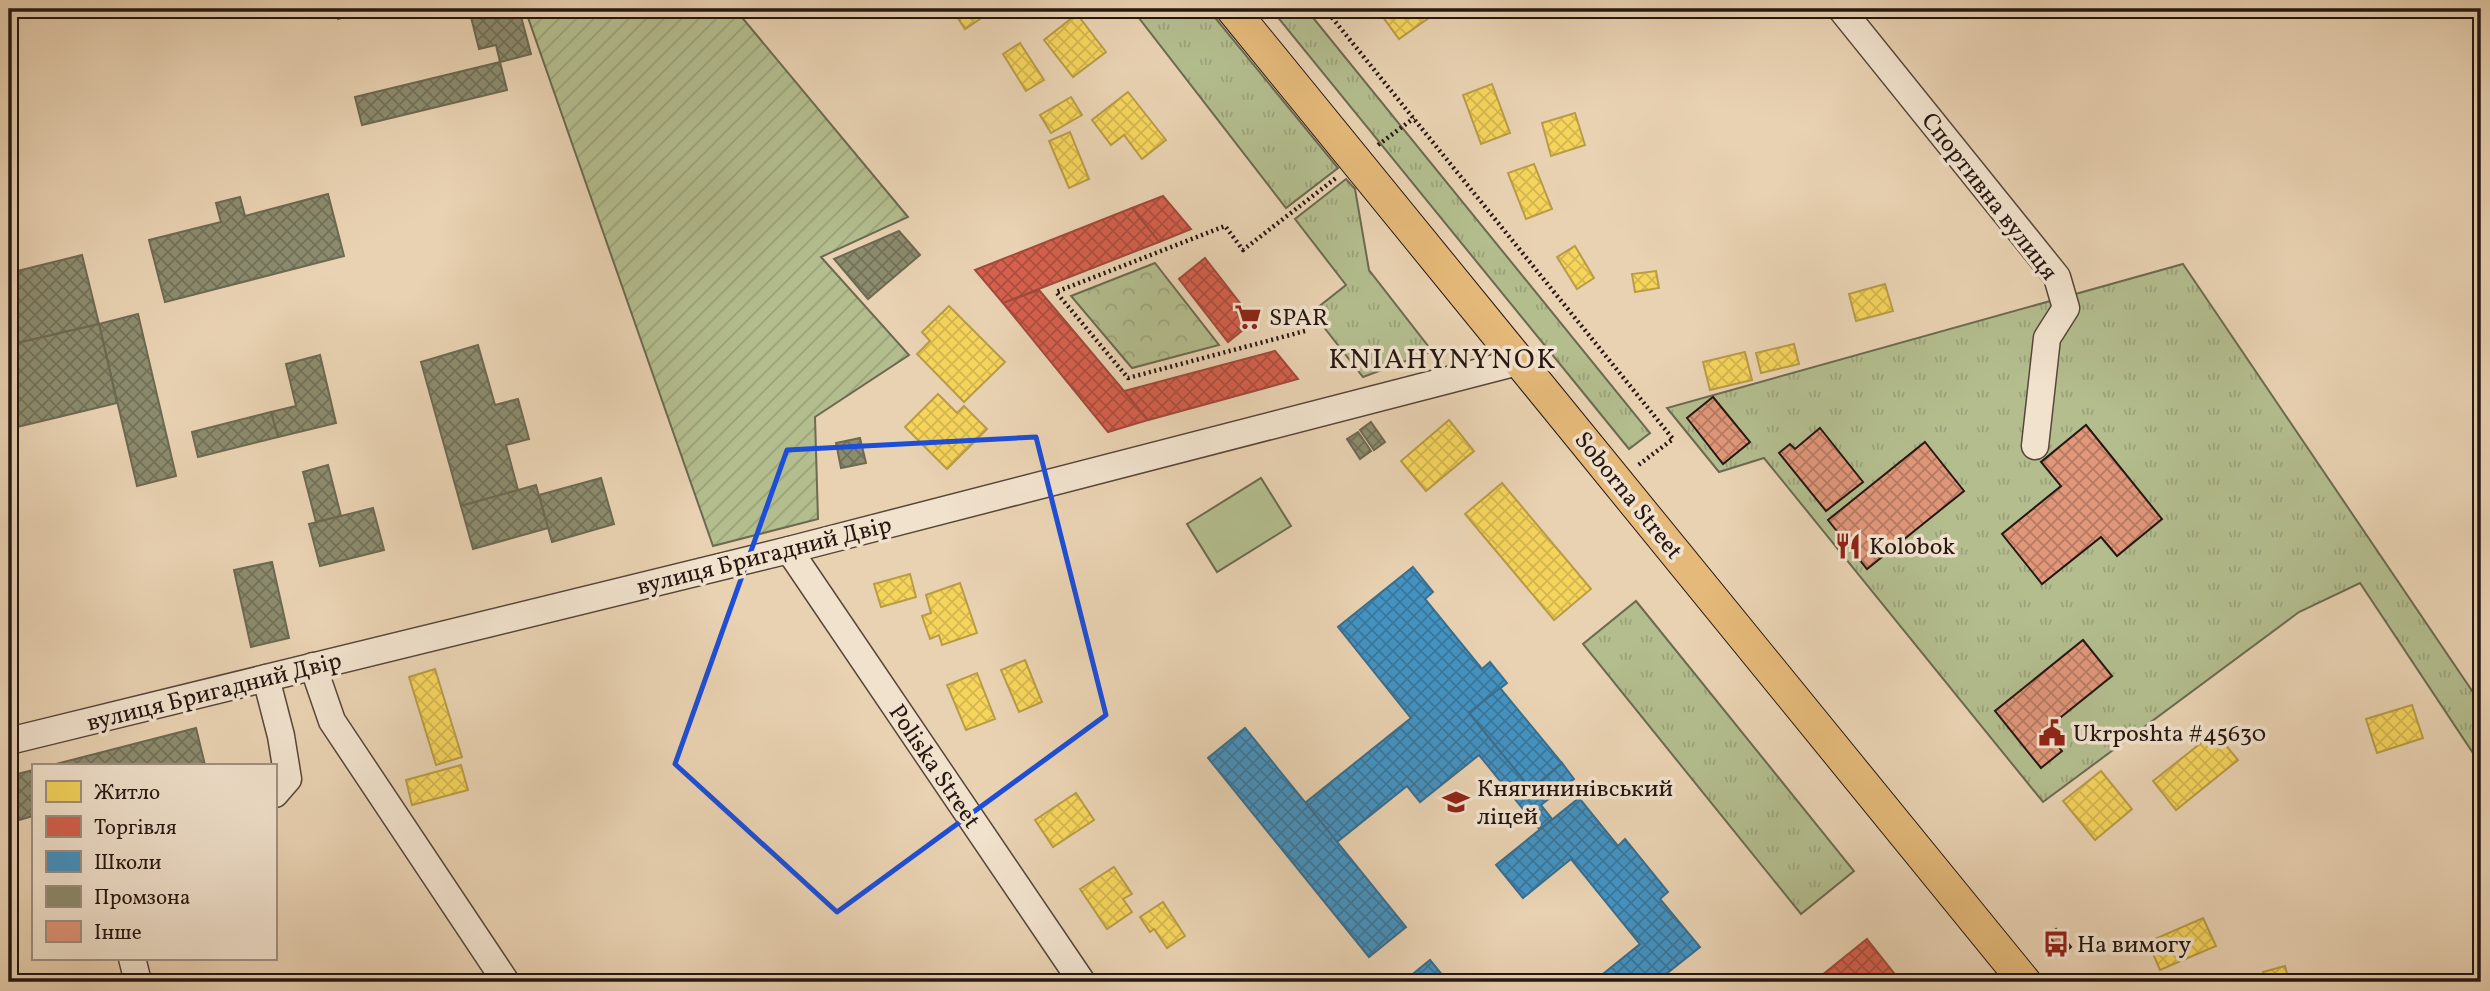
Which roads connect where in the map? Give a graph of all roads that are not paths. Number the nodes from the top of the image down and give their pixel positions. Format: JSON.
{"nodes":[{"id":1,"x":1232,"y":9,"type":"edge"},
{"id":2,"x":1841,"y":9,"type":"edge"},
{"id":3,"x":1518,"y":362,"type":"junction"},
{"id":4,"x":2035,"y":446,"type":"dead end"},
{"id":5,"x":789,"y":550,"type":"junction"},
{"id":6,"x":313,"y":666,"type":"junction"},
{"id":7,"x":266,"y":678,"type":"junction"},
{"id":8,"x":9,"y":741,"type":"edge"},
{"id":9,"x":276,"y":793,"type":"edge"},
{"id":10,"x":132,"y":960,"type":"edge"},
{"id":11,"x":138,"y":982,"type":"edge"},
{"id":12,"x":506,"y":982,"type":"edge"},
{"id":13,"x":1082,"y":982,"type":"edge"},
{"id":14,"x":2025,"y":982,"type":"edge"}],
"edges":[{"from":1,"to":3,"type":"main road","name":"Soborna Street"},
{"from":2,"to":4,"type":"street","name":"Спортивна вулиця"},
{"from":3,"to":5,"type":"street","name":"вулиця Бригадний Двір"},
{"from":3,"to":14,"type":"main road","name":"Soborna Street"},
{"from":5,"to":6,"type":"street","name":"вулиця Бригадний Двір"},
{"from":5,"to":13,"type":"street","name":"Poliska Street"},
{"from":6,"to":7,"type":"street","name":"вулиця Бригадний Двір"},
{"from":6,"to":12,"type":"street"},
{"from":7,"to":8,"type":"street","name":"вулиця Бригадний Двір"},
{"from":7,"to":9,"type":"street"},
{"from":10,"to":11,"type":"street"}]}
